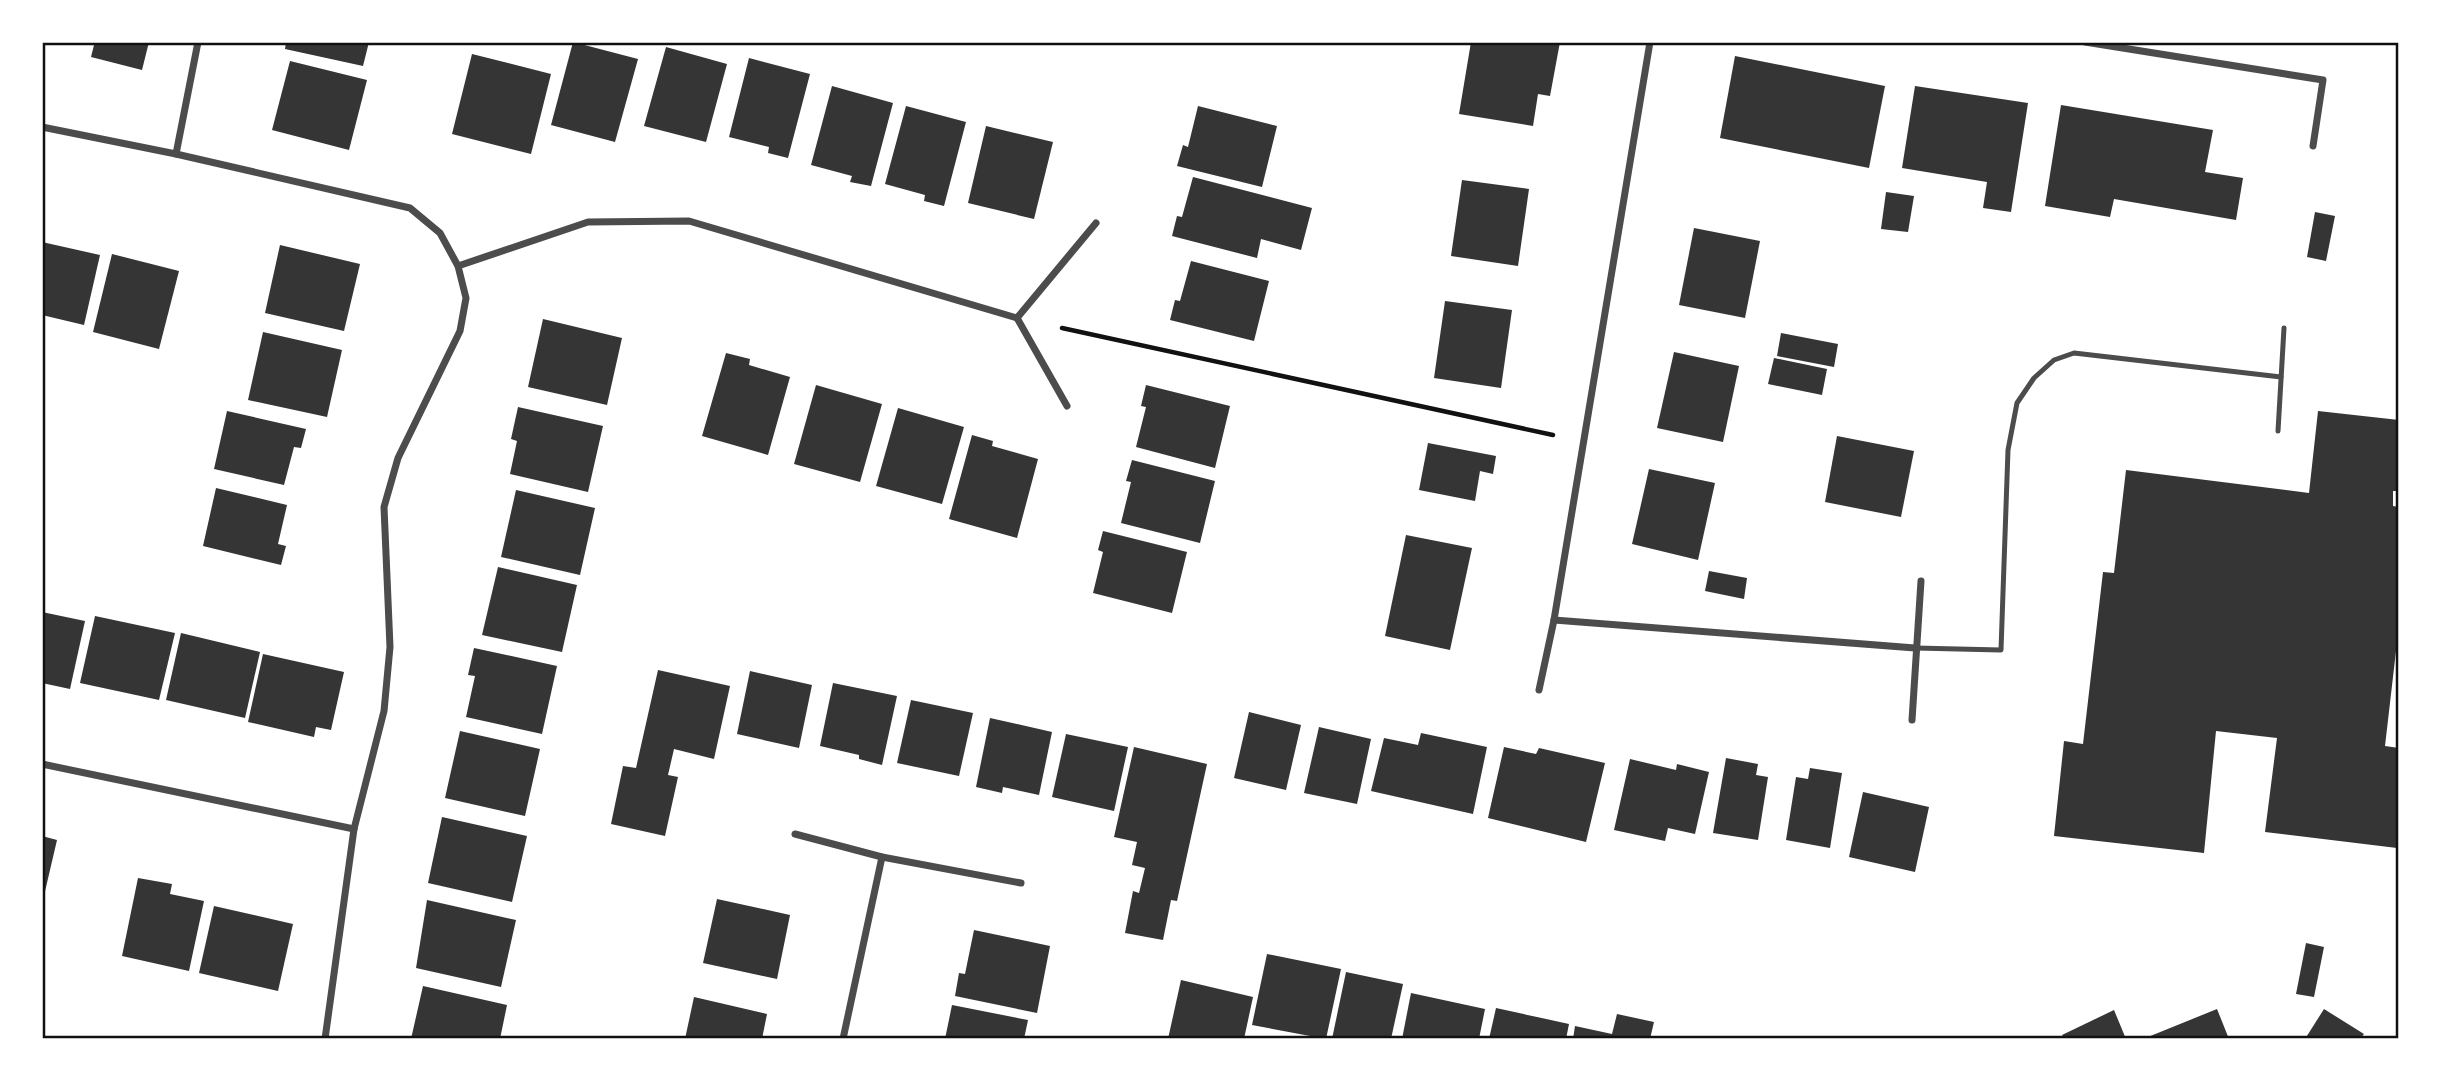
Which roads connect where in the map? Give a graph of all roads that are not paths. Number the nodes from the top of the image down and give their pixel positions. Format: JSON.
{"nodes":[{"id":1,"x":198,"y":42,"type":"edge"},
{"id":2,"x":1650,"y":42,"type":"edge"},
{"id":3,"x":2085,"y":42,"type":"edge"},
{"id":4,"x":42,"y":127,"type":"edge"},
{"id":5,"x":2313,"y":146,"type":"dead end"},
{"id":6,"x":176,"y":154,"type":"junction"},
{"id":7,"x":1096,"y":223,"type":"dead end"},
{"id":8,"x":458,"y":266,"type":"junction"},
{"id":9,"x":1017,"y":318,"type":"junction"},
{"id":10,"x":2284,"y":328,"type":"dead end"},
{"id":11,"x":2281,"y":377,"type":"junction"},
{"id":12,"x":1067,"y":406,"type":"dead end"},
{"id":13,"x":2278,"y":431,"type":"dead end"},
{"id":14,"x":1921,"y":581,"type":"dead end"},
{"id":15,"x":1554,"y":620,"type":"junction"},
{"id":16,"x":1915,"y":648,"type":"junction"},
{"id":17,"x":1539,"y":690,"type":"dead end"},
{"id":18,"x":1912,"y":720,"type":"dead end"},
{"id":19,"x":42,"y":764,"type":"edge"},
{"id":20,"x":354,"y":829,"type":"junction"},
{"id":21,"x":795,"y":834,"type":"dead end"},
{"id":22,"x":882,"y":857,"type":"junction"},
{"id":23,"x":1021,"y":883,"type":"dead end"},
{"id":24,"x":325,"y":1039,"type":"edge"},
{"id":25,"x":843,"y":1039,"type":"edge"}],
"edges":[{"from":1,"to":6,"type":"street"},
{"from":2,"to":15,"type":"street"},
{"from":3,"to":5,"type":"street"},
{"from":4,"to":6,"type":"street"},
{"from":6,"to":8,"type":"street"},
{"from":7,"to":9,"type":"street"},
{"from":8,"to":9,"type":"street"},
{"from":8,"to":20,"type":"street"},
{"from":9,"to":12,"type":"street"},
{"from":10,"to":11,"type":"lane"},
{"from":11,"to":13,"type":"lane"},
{"from":11,"to":16,"type":"lane"},
{"from":14,"to":16,"type":"street"},
{"from":15,"to":16,"type":"street"},
{"from":15,"to":17,"type":"street"},
{"from":16,"to":18,"type":"street"},
{"from":19,"to":20,"type":"street"},
{"from":20,"to":24,"type":"street"},
{"from":21,"to":22,"type":"street"},
{"from":22,"to":23,"type":"street"},
{"from":22,"to":25,"type":"street"}]}
